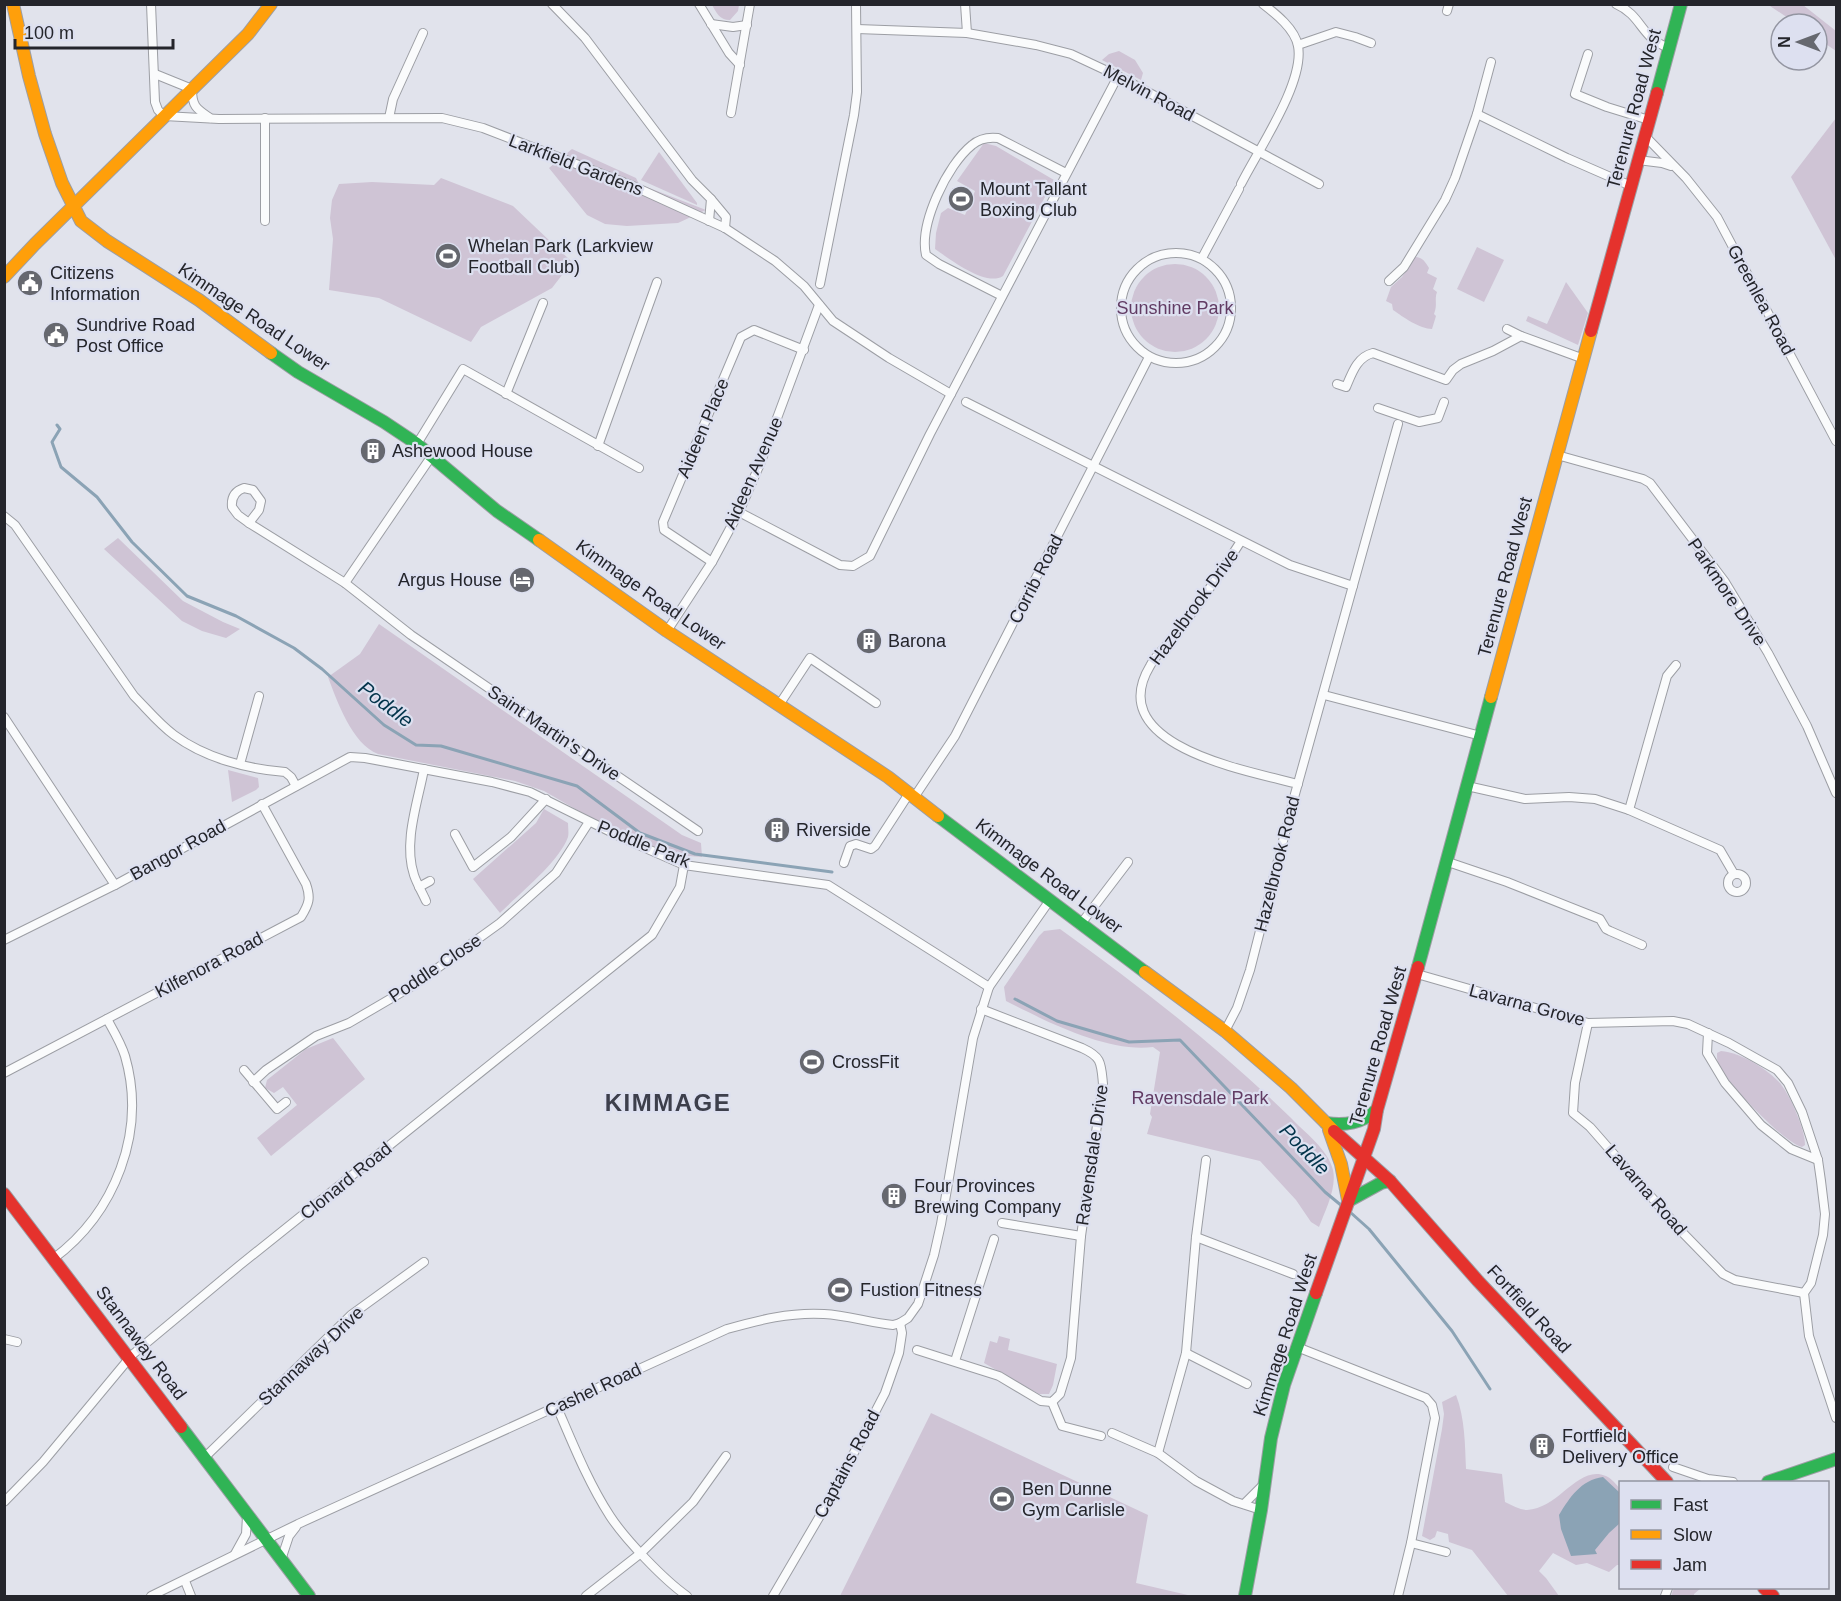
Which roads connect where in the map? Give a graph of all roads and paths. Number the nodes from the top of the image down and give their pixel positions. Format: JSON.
{"nodes":[{"id":1,"x":13,"y":4,"type":"edge"},
{"id":2,"x":151,"y":4,"type":"edge"},
{"id":3,"x":271,"y":4,"type":"edge"},
{"id":4,"x":552,"y":4,"type":"edge"},
{"id":5,"x":699,"y":4,"type":"edge"},
{"id":6,"x":750,"y":4,"type":"edge"},
{"id":7,"x":856,"y":4,"type":"edge"},
{"id":8,"x":965,"y":4,"type":"edge"},
{"id":9,"x":1263,"y":4,"type":"edge"},
{"id":10,"x":1616,"y":4,"type":"edge"},
{"id":11,"x":1681,"y":4,"type":"edge"},
{"id":12,"x":711,"y":24,"type":"junction"},
{"id":13,"x":747,"y":24,"type":"junction"},
{"id":14,"x":857,"y":29,"type":"junction"},
{"id":15,"x":423,"y":33,"type":"dead end"},
{"id":16,"x":967,"y":33,"type":"junction"},
{"id":17,"x":1371,"y":43,"type":"dead end"},
{"id":18,"x":1298,"y":45,"type":"junction"},
{"id":19,"x":1669,"y":48,"type":"junction"},
{"id":20,"x":1588,"y":54,"type":"dead end"},
{"id":21,"x":1491,"y":62,"type":"dead end"},
{"id":22,"x":740,"y":65,"type":"junction"},
{"id":23,"x":155,"y":74,"type":"junction"},
{"id":24,"x":1118,"y":76,"type":"junction"},
{"id":25,"x":192,"y":89,"type":"junction"},
{"id":26,"x":731,"y":113,"type":"dead end"},
{"id":27,"x":1477,"y":114,"type":"junction"},
{"id":28,"x":164,"y":116,"type":"junction"},
{"id":29,"x":265,"y":118,"type":"junction"},
{"id":30,"x":389,"y":118,"type":"junction"},
{"id":31,"x":211,"y":119,"type":"junction"},
{"id":32,"x":1649,"y":120,"type":"junction"},
{"id":33,"x":1645,"y":136,"type":"junction"},
{"id":34,"x":1258,"y":152,"type":"junction"},
{"id":35,"x":1638,"y":160,"type":"junction"},
{"id":36,"x":1674,"y":167,"type":"junction"},
{"id":37,"x":1066,"y":173,"type":"junction"},
{"id":38,"x":1319,"y":184,"type":"dead end"},
{"id":39,"x":1631,"y":186,"type":"junction"},
{"id":40,"x":711,"y":199,"type":"junction"},
{"id":41,"x":73,"y":208,"type":"junction"},
{"id":42,"x":265,"y":221,"type":"dead end"},
{"id":43,"x":709,"y":221,"type":"junction"},
{"id":44,"x":725,"y":228,"type":"junction"},
{"id":45,"x":1202,"y":258,"type":"junction"},
{"id":46,"x":4,"y":277,"type":"edge"},
{"id":47,"x":1389,"y":281,"type":"dead end"},
{"id":48,"x":657,"y":282,"type":"dead end"},
{"id":49,"x":820,"y":284,"type":"dead end"},
{"id":50,"x":1002,"y":296,"type":"junction"},
{"id":51,"x":543,"y":303,"type":"dead end"},
{"id":52,"x":819,"y":305,"type":"junction"},
{"id":53,"x":1507,"y":329,"type":"dead end"},
{"id":54,"x":1521,"y":336,"type":"junction"},
{"id":55,"x":804,"y":350,"type":"junction"},
{"id":56,"x":1149,"y":357,"type":"junction"},
{"id":57,"x":1584,"y":359,"type":"junction"},
{"id":58,"x":1337,"y":384,"type":"dead end"},
{"id":59,"x":506,"y":394,"type":"junction"},
{"id":60,"x":951,"y":394,"type":"junction"},
{"id":61,"x":966,"y":402,"type":"dead end"},
{"id":62,"x":1444,"y":402,"type":"dead end"},
{"id":63,"x":1378,"y":408,"type":"dead end"},
{"id":64,"x":1398,"y":424,"type":"dead end"},
{"id":65,"x":1836,"y":441,"type":"edge"},
{"id":66,"x":417,"y":444,"type":"junction"},
{"id":67,"x":598,"y":446,"type":"junction"},
{"id":68,"x":1557,"y":455,"type":"junction"},
{"id":69,"x":432,"y":458,"type":"junction"},
{"id":70,"x":1094,"y":466,"type":"junction"},
{"id":71,"x":639,"y":468,"type":"dead end"},
{"id":72,"x":739,"y":512,"type":"junction"},
{"id":73,"x":4,"y":516,"type":"edge"},
{"id":74,"x":249,"y":522,"type":"dead end"},
{"id":75,"x":1241,"y":541,"type":"junction"},
{"id":76,"x":712,"y":562,"type":"junction"},
{"id":77,"x":345,"y":583,"type":"junction"},
{"id":78,"x":1353,"y":586,"type":"junction"},
{"id":79,"x":667,"y":631,"type":"junction"},
{"id":80,"x":1676,"y":666,"type":"dead end"},
{"id":81,"x":1324,"y":695,"type":"junction"},
{"id":82,"x":259,"y":696,"type":"dead end"},
{"id":83,"x":876,"y":703,"type":"dead end"},
{"id":84,"x":779,"y":705,"type":"junction"},
{"id":85,"x":4,"y":717,"type":"edge"},
{"id":86,"x":1481,"y":736,"type":"junction"},
{"id":87,"x":350,"y":757,"type":"joint"},
{"id":88,"x":240,"y":764,"type":"junction"},
{"id":89,"x":424,"y":769,"type":"junction"},
{"id":90,"x":1298,"y":784,"type":"junction"},
{"id":91,"x":296,"y":786,"type":"junction"},
{"id":92,"x":1467,"y":786,"type":"junction"},
{"id":93,"x":1836,"y":793,"type":"edge"},
{"id":94,"x":912,"y":794,"type":"junction"},
{"id":95,"x":546,"y":799,"type":"junction"},
{"id":96,"x":262,"y":804,"type":"junction"},
{"id":97,"x":1629,"y":810,"type":"junction"},
{"id":98,"x":589,"y":822,"type":"junction"},
{"id":99,"x":698,"y":831,"type":"dead end"},
{"id":100,"x":455,"y":834,"type":"dead end"},
{"id":101,"x":1128,"y":862,"type":"dead end"},
{"id":102,"x":1448,"y":862,"type":"junction"},
{"id":103,"x":844,"y":863,"type":"dead end"},
{"id":104,"x":684,"y":865,"type":"junction"},
{"id":105,"x":1734,"y":874,"type":"dead end"},
{"id":106,"x":430,"y":881,"type":"dead end"},
{"id":107,"x":115,"y":885,"type":"junction"},
{"id":108,"x":419,"y":887,"type":"junction"},
{"id":109,"x":1050,"y":900,"type":"junction"},
{"id":110,"x":426,"y":901,"type":"dead end"},
{"id":111,"x":1080,"y":925,"type":"junction"},
{"id":112,"x":4,"y":940,"type":"edge"},
{"id":113,"x":1642,"y":945,"type":"dead end"},
{"id":114,"x":1417,"y":974,"type":"junction"},
{"id":115,"x":989,"y":987,"type":"junction"},
{"id":116,"x":981,"y":1009,"type":"junction"},
{"id":117,"x":107,"y":1018,"type":"junction"},
{"id":118,"x":1588,"y":1023,"type":"junction"},
{"id":119,"x":1225,"y":1031,"type":"junction"},
{"id":120,"x":1708,"y":1033,"type":"junction"},
{"id":121,"x":244,"y":1070,"type":"dead end"},
{"id":122,"x":4,"y":1072,"type":"edge"},
{"id":123,"x":253,"y":1082,"type":"junction"},
{"id":124,"x":286,"y":1102,"type":"dead end"},
{"id":125,"x":1377,"y":1110,"type":"junction"},
{"id":126,"x":1326,"y":1123,"type":"junction"},
{"id":127,"x":1206,"y":1160,"type":"dead end"},
{"id":128,"x":1364,"y":1160,"type":"junction"},
{"id":129,"x":1818,"y":1160,"type":"junction"},
{"id":130,"x":1390,"y":1181,"type":"junction"},
{"id":131,"x":7,"y":1201,"type":"edge"},
{"id":132,"x":1349,"y":1202,"type":"junction"},
{"id":133,"x":1002,"y":1223,"type":"dead end"},
{"id":134,"x":1081,"y":1236,"type":"junction"},
{"id":135,"x":1196,"y":1237,"type":"junction"},
{"id":136,"x":994,"y":1239,"type":"dead end"},
{"id":137,"x":53,"y":1259,"type":"junction"},
{"id":138,"x":424,"y":1262,"type":"dead end"},
{"id":139,"x":1293,"y":1274,"type":"dead end"},
{"id":140,"x":1804,"y":1293,"type":"junction"},
{"id":141,"x":900,"y":1323,"type":"junction"},
{"id":142,"x":4,"y":1339,"type":"edge"},
{"id":143,"x":17,"y":1342,"type":"dead end"},
{"id":144,"x":1297,"y":1347,"type":"junction"},
{"id":145,"x":916,"y":1350,"type":"dead end"},
{"id":146,"x":1186,"y":1353,"type":"junction"},
{"id":147,"x":128,"y":1359,"type":"junction"},
{"id":148,"x":955,"y":1362,"type":"junction"},
{"id":149,"x":1247,"y":1384,"type":"dead end"},
{"id":150,"x":1052,"y":1402,"type":"junction"},
{"id":151,"x":557,"y":1407,"type":"junction"},
{"id":152,"x":1836,"y":1418,"type":"edge"},
{"id":153,"x":1112,"y":1433,"type":"dead end"},
{"id":154,"x":1101,"y":1436,"type":"dead end"},
{"id":155,"x":1158,"y":1453,"type":"junction"},
{"id":156,"x":726,"y":1456,"type":"dead end"},
{"id":157,"x":204,"y":1458,"type":"junction"},
{"id":158,"x":1836,"y":1459,"type":"edge"},
{"id":159,"x":1673,"y":1467,"type":"dead end"},
{"id":160,"x":1665,"y":1481,"type":"edge"},
{"id":161,"x":1725,"y":1481,"type":"edge"},
{"id":162,"x":1771,"y":1481,"type":"edge"},
{"id":163,"x":1265,"y":1482,"type":"junction"},
{"id":164,"x":4,"y":1502,"type":"edge"},
{"id":165,"x":1244,"y":1504,"type":"junction"},
{"id":166,"x":1262,"y":1509,"type":"junction"},
{"id":167,"x":246,"y":1516,"type":"junction"},
{"id":168,"x":298,"y":1524,"type":"junction"},
{"id":169,"x":267,"y":1540,"type":"junction"},
{"id":170,"x":1411,"y":1543,"type":"junction"},
{"id":171,"x":1446,"y":1552,"type":"dead end"},
{"id":172,"x":641,"y":1553,"type":"junction"},
{"id":173,"x":235,"y":1554,"type":"junction"},
{"id":174,"x":281,"y":1560,"type":"junction"},
{"id":175,"x":185,"y":1581,"type":"junction"},
{"id":176,"x":151,"y":1596,"type":"edge"},
{"id":177,"x":191,"y":1596,"type":"edge"},
{"id":178,"x":309,"y":1596,"type":"edge"},
{"id":179,"x":586,"y":1596,"type":"edge"},
{"id":180,"x":687,"y":1596,"type":"edge"},
{"id":181,"x":773,"y":1596,"type":"edge"},
{"id":182,"x":1245,"y":1596,"type":"edge"},
{"id":183,"x":1398,"y":1596,"type":"edge"}],
"edges":[{"from":1,"to":41,"type":"main road","name":"Kimmage Road Lower"},
{"from":2,"to":23,"type":"street"},
{"from":3,"to":25,"type":"main road"},
{"from":4,"to":40,"type":"street"},
{"from":5,"to":12,"type":"street"},
{"from":6,"to":13,"type":"street"},
{"from":7,"to":14,"type":"street"},
{"from":8,"to":16,"type":"street"},
{"from":9,"to":18,"type":"street"},
{"from":10,"to":19,"type":"street"},
{"from":11,"to":19,"type":"main road","name":"Terenure Road West"},
{"from":12,"to":13,"type":"street"},
{"from":12,"to":22,"type":"street"},
{"from":13,"to":22,"type":"street"},
{"from":14,"to":16,"type":"street","name":"Melvin Road"},
{"from":14,"to":49,"type":"street"},
{"from":15,"to":30,"type":"street"},
{"from":16,"to":24,"type":"street","name":"Melvin Road"},
{"from":17,"to":18,"type":"street"},
{"from":18,"to":34,"type":"street"},
{"from":19,"to":32,"type":"main road","name":"Terenure Road West"},
{"from":20,"to":32,"type":"street"},
{"from":21,"to":27,"type":"street"},
{"from":22,"to":26,"type":"street"},
{"from":23,"to":25,"type":"street"},
{"from":23,"to":28,"type":"street"},
{"from":24,"to":34,"type":"street","name":"Melvin Road"},
{"from":24,"to":37,"type":"street"},
{"from":25,"to":28,"type":"main road"},
{"from":25,"to":31,"type":"street"},
{"from":27,"to":39,"type":"street"},
{"from":27,"to":47,"type":"street"},
{"from":28,"to":31,"type":"street","name":"Larkfield Gardens"},
{"from":28,"to":41,"type":"main road"},
{"from":29,"to":30,"type":"street","name":"Larkfield Gardens"},
{"from":29,"to":31,"type":"street","name":"Larkfield Gardens"},
{"from":29,"to":42,"type":"street"},
{"from":30,"to":43,"type":"street","name":"Larkfield Gardens"},
{"from":32,"to":33,"type":"main road","name":"Terenure Road West"},
{"from":33,"to":35,"type":"main road","name":"Terenure Road West"},
{"from":33,"to":36,"type":"street","name":"Greenlea Road"},
{"from":34,"to":38,"type":"street","name":"Melvin Road"},
{"from":34,"to":45,"type":"street"},
{"from":35,"to":36,"type":"street"},
{"from":35,"to":39,"type":"main road","name":"Terenure Road West"},
{"from":36,"to":65,"type":"street","name":"Greenlea Road"},
{"from":37,"to":50,"type":"street"},
{"from":37,"to":50,"type":"street"},
{"from":39,"to":57,"type":"main road","name":"Terenure Road West"},
{"from":40,"to":43,"type":"street"},
{"from":40,"to":44,"type":"street"},
{"from":41,"to":46,"type":"main road"},
{"from":41,"to":66,"type":"main road","name":"Kimmage Road Lower"},
{"from":43,"to":44,"type":"street","name":"Larkfield Gardens"},
{"from":44,"to":52,"type":"street","name":"Larkfield Gardens"},
{"from":45,"to":56,"type":"street"},
{"from":45,"to":56,"type":"street"},
{"from":48,"to":67,"type":"street"},
{"from":50,"to":60,"type":"street"},
{"from":51,"to":59,"type":"street"},
{"from":52,"to":55,"type":"street","name":"Aideen Avenue"},
{"from":52,"to":60,"type":"street","name":"Larkfield Gardens"},
{"from":53,"to":54,"type":"street"},
{"from":54,"to":57,"type":"street"},
{"from":54,"to":58,"type":"street"},
{"from":55,"to":72,"type":"street","name":"Aideen Avenue"},
{"from":55,"to":76,"type":"street","name":"Aideen Place"},
{"from":56,"to":70,"type":"street","name":"Corrib Road"},
{"from":57,"to":68,"type":"main road","name":"Terenure Road West"},
{"from":59,"to":66,"type":"street"},
{"from":59,"to":67,"type":"street"},
{"from":60,"to":72,"type":"street"},
{"from":61,"to":70,"type":"street","name":"Hazelbrook Drive"},
{"from":62,"to":63,"type":"street"},
{"from":64,"to":78,"type":"street","name":"Hazelbrook Road"},
{"from":66,"to":69,"type":"main road","name":"Kimmage Road Lower"},
{"from":67,"to":71,"type":"street"},
{"from":68,"to":86,"type":"main road","name":"Terenure Road West"},
{"from":68,"to":93,"type":"street","name":"Parkmore Drive"},
{"from":69,"to":77,"type":"street"},
{"from":69,"to":79,"type":"main road","name":"Kimmage Road Lower"},
{"from":70,"to":75,"type":"street","name":"Hazelbrook Drive"},
{"from":70,"to":94,"type":"street","name":"Corrib Road"},
{"from":72,"to":76,"type":"street","name":"Aideen Avenue"},
{"from":73,"to":88,"type":"street"},
{"from":74,"to":77,"type":"street","name":"Saint Martin's Drive"},
{"from":75,"to":78,"type":"street","name":"Hazelbrook Drive"},
{"from":75,"to":90,"type":"street","name":"Hazelbrook Drive"},
{"from":76,"to":79,"type":"street","name":"Aideen Avenue"},
{"from":77,"to":99,"type":"street","name":"Saint Martin's Drive"},
{"from":78,"to":81,"type":"street","name":"Hazelbrook Road"},
{"from":79,"to":84,"type":"main road","name":"Kimmage Road Lower"},
{"from":80,"to":97,"type":"street"},
{"from":81,"to":86,"type":"street"},
{"from":81,"to":90,"type":"street","name":"Hazelbrook Road"},
{"from":82,"to":88,"type":"street"},
{"from":83,"to":84,"type":"street"},
{"from":84,"to":94,"type":"main road","name":"Kimmage Road Lower"},
{"from":85,"to":107,"type":"street"},
{"from":86,"to":92,"type":"main road","name":"Terenure Road West"},
{"from":87,"to":89,"type":"street","name":"Poddle Park"},
{"from":87,"to":91,"type":"street","name":"Bangor Road"},
{"from":88,"to":91,"type":"street"},
{"from":89,"to":95,"type":"street","name":"Poddle Park"},
{"from":89,"to":108,"type":"street"},
{"from":90,"to":119,"type":"street","name":"Hazelbrook Road"},
{"from":91,"to":96,"type":"street","name":"Bangor Road"},
{"from":92,"to":97,"type":"street"},
{"from":92,"to":102,"type":"main road","name":"Terenure Road West"},
{"from":94,"to":103,"type":"street","name":"Corrib Road"},
{"from":94,"to":109,"type":"main road","name":"Kimmage Road Lower"},
{"from":95,"to":98,"type":"street","name":"Poddle Park"},
{"from":95,"to":100,"type":"street"},
{"from":96,"to":107,"type":"street","name":"Bangor Road"},
{"from":96,"to":117,"type":"street","name":"Kilfenora Road"},
{"from":97,"to":105,"type":"street"},
{"from":98,"to":104,"type":"street","name":"Poddle Park"},
{"from":98,"to":123,"type":"street","name":"Poddle Close"},
{"from":101,"to":111,"type":"street"},
{"from":102,"to":113,"type":"street"},
{"from":102,"to":114,"type":"main road","name":"Terenure Road West"},
{"from":104,"to":115,"type":"street","name":"Poddle Park"},
{"from":104,"to":147,"type":"street","name":"Clonard Road"},
{"from":106,"to":108,"type":"street"},
{"from":107,"to":112,"type":"street","name":"Bangor Road"},
{"from":108,"to":110,"type":"street"},
{"from":109,"to":111,"type":"main road","name":"Kimmage Road Lower"},
{"from":109,"to":115,"type":"street"},
{"from":111,"to":119,"type":"main road","name":"Kimmage Road Lower"},
{"from":114,"to":118,"type":"street","name":"Lavarna Grove"},
{"from":114,"to":125,"type":"main road","name":"Terenure Road West"},
{"from":115,"to":116,"type":"street"},
{"from":116,"to":134,"type":"street","name":"Ravensdale Drive"},
{"from":116,"to":141,"type":"street"},
{"from":117,"to":122,"type":"street","name":"Kilfenora Road"},
{"from":117,"to":137,"type":"street"},
{"from":118,"to":120,"type":"street","name":"Lavarna Grove"},
{"from":118,"to":140,"type":"street","name":"Lavarna Road"},
{"from":119,"to":126,"type":"main road","name":"Kimmage Road Lower"},
{"from":120,"to":129,"type":"street"},
{"from":120,"to":129,"type":"street","name":"Lavarna Grove"},
{"from":121,"to":123,"type":"street"},
{"from":123,"to":124,"type":"street"},
{"from":125,"to":126,"type":"main road"},
{"from":125,"to":128,"type":"main road","name":"Terenure Road West"},
{"from":126,"to":128,"type":"main road","name":"Kimmage Road Lower"},
{"from":126,"to":132,"type":"main road"},
{"from":127,"to":135,"type":"street"},
{"from":128,"to":130,"type":"main road","name":"Fortfield Road"},
{"from":128,"to":132,"type":"main road","name":"Kimmage Road West"},
{"from":129,"to":140,"type":"street","name":"Lavarna Grove"},
{"from":130,"to":132,"type":"main road"},
{"from":130,"to":160,"type":"main road","name":"Fortfield Road"},
{"from":131,"to":137,"type":"main road","name":"Stannaway Road"},
{"from":132,"to":144,"type":"main road","name":"Kimmage Road West"},
{"from":133,"to":134,"type":"street"},
{"from":134,"to":150,"type":"street"},
{"from":135,"to":139,"type":"street"},
{"from":135,"to":146,"type":"street"},
{"from":136,"to":148,"type":"street"},
{"from":137,"to":147,"type":"main road","name":"Stannaway Road"},
{"from":138,"to":157,"type":"street","name":"Stannaway Drive"},
{"from":140,"to":152,"type":"street","name":"Lavarna Grove"},
{"from":141,"to":151,"type":"street","name":"Cashel Road"},
{"from":141,"to":181,"type":"street","name":"Captains Road"},
{"from":142,"to":143,"type":"street"},
{"from":144,"to":163,"type":"main road","name":"Kimmage Road West"},
{"from":144,"to":170,"type":"street"},
{"from":145,"to":148,"type":"street"},
{"from":146,"to":149,"type":"street"},
{"from":146,"to":155,"type":"street"},
{"from":147,"to":157,"type":"main road","name":"Stannaway Road"},
{"from":147,"to":164,"type":"street","name":"Clonard Road"},
{"from":148,"to":150,"type":"street"},
{"from":150,"to":154,"type":"street"},
{"from":151,"to":168,"type":"street","name":"Cashel Road"},
{"from":151,"to":172,"type":"street"},
{"from":153,"to":155,"type":"street"},
{"from":155,"to":165,"type":"street"},
{"from":156,"to":172,"type":"street"},
{"from":157,"to":167,"type":"main road","name":"Stannaway Road"},
{"from":158,"to":162,"type":"main road"},
{"from":159,"to":161,"type":"street"},
{"from":163,"to":165,"type":"street"},
{"from":163,"to":166,"type":"main road","name":"Kimmage Road West"},
{"from":165,"to":166,"type":"street"},
{"from":166,"to":182,"type":"main road","name":"Kimmage Road West"},
{"from":167,"to":169,"type":"main road","name":"Stannaway Road"},
{"from":167,"to":173,"type":"street"},
{"from":168,"to":169,"type":"street","name":"Cashel Road"},
{"from":168,"to":174,"type":"street"},
{"from":169,"to":173,"type":"street","name":"Cashel Road"},
{"from":169,"to":174,"type":"main road","name":"Stannaway Road"},
{"from":170,"to":171,"type":"street"},
{"from":170,"to":183,"type":"street"},
{"from":172,"to":179,"type":"street"},
{"from":172,"to":180,"type":"street"},
{"from":173,"to":175,"type":"street","name":"Cashel Road"},
{"from":174,"to":178,"type":"main road","name":"Stannaway Road"},
{"from":175,"to":176,"type":"street","name":"Cashel Road"},
{"from":175,"to":177,"type":"street"}]}
